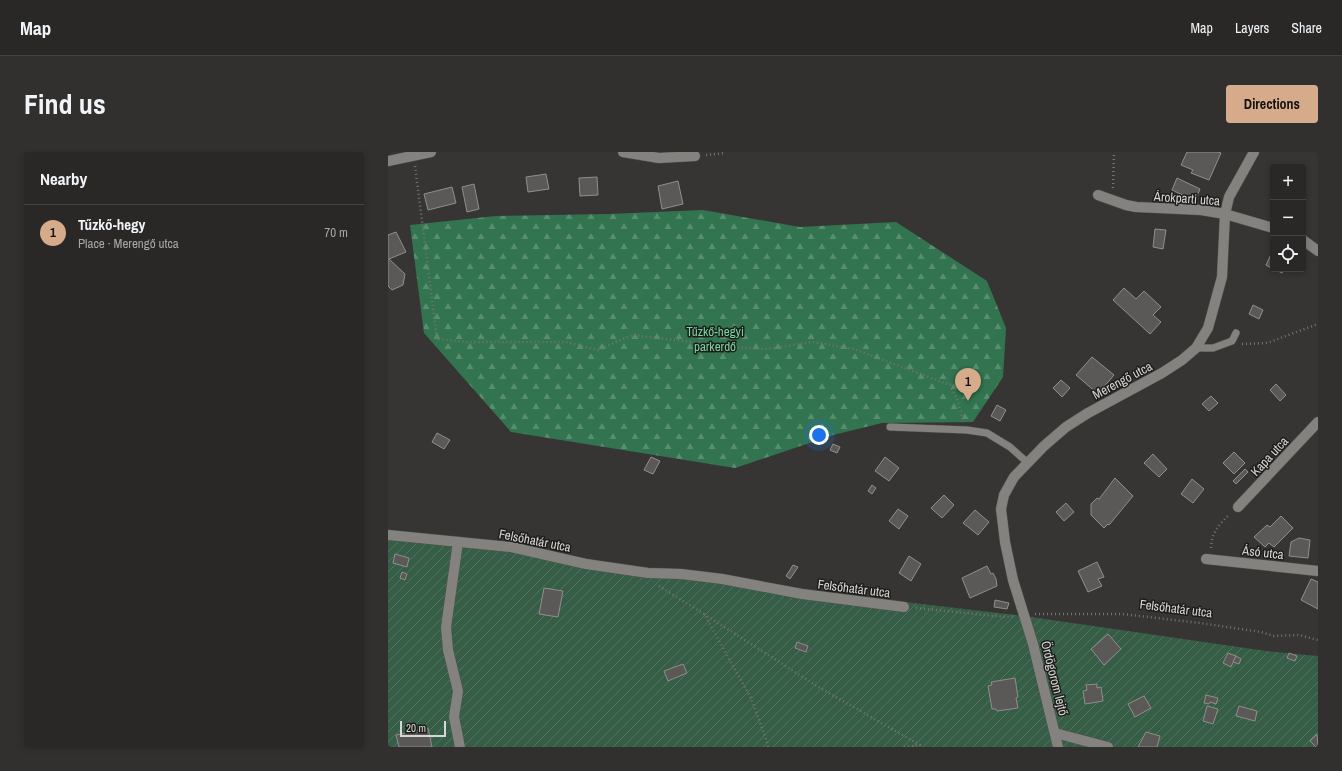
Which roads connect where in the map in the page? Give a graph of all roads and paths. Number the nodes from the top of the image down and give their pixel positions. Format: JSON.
{"nodes":[{"id":1,"x":431,"y":152,"type":"edge"},
{"id":2,"x":623,"y":152,"type":"edge"},
{"id":3,"x":1114,"y":152,"type":"edge"},
{"id":4,"x":1254,"y":152,"type":"edge"},
{"id":5,"x":725,"y":153,"type":"edge"},
{"id":6,"x":413,"y":154,"type":"edge"},
{"id":7,"x":695,"y":156,"type":"joint"},
{"id":8,"x":388,"y":162,"type":"edge"},
{"id":9,"x":1098,"y":195,"type":"dead end"},
{"id":10,"x":1114,"y":201,"type":"junction"},
{"id":11,"x":1224,"y":214,"type":"junction"},
{"id":12,"x":1270,"y":227,"type":"edge"},
{"id":13,"x":1306,"y":242,"type":"edge"},
{"id":14,"x":1318,"y":250,"type":"edge"},
{"id":15,"x":1318,"y":324,"type":"edge"},
{"id":16,"x":1236,"y":333,"type":"dead end"},
{"id":17,"x":1244,"y":345,"type":"dead end"},
{"id":18,"x":1196,"y":348,"type":"junction"},
{"id":19,"x":1318,"y":422,"type":"edge"},
{"id":20,"x":890,"y":427,"type":"dead end"},
{"id":21,"x":967,"y":430,"type":"junction"},
{"id":22,"x":1028,"y":463,"type":"junction"},
{"id":23,"x":1238,"y":506,"type":"joint"},
{"id":24,"x":388,"y":535,"type":"edge"},
{"id":25,"x":458,"y":542,"type":"junction"},
{"id":26,"x":1210,"y":560,"type":"joint"},
{"id":27,"x":1318,"y":571,"type":"edge"},
{"id":28,"x":654,"y":583,"type":"dead end"},
{"id":29,"x":904,"y":607,"type":"joint"},
{"id":30,"x":704,"y":614,"type":"junction"},
{"id":31,"x":1024,"y":615,"type":"junction"},
{"id":32,"x":1318,"y":640,"type":"edge"},
{"id":33,"x":1055,"y":733,"type":"junction"},
{"id":34,"x":921,"y":746,"type":"edge"},
{"id":35,"x":460,"y":747,"type":"edge"},
{"id":36,"x":768,"y":747,"type":"edge"},
{"id":37,"x":904,"y":747,"type":"edge"},
{"id":38,"x":1058,"y":747,"type":"edge"},
{"id":39,"x":1108,"y":747,"type":"edge"}],
"edges":[{"from":1,"to":6,"type":"street"},
{"from":2,"to":7,"type":"street"},
{"from":3,"to":10,"type":"path"},
{"from":4,"to":11,"type":"street","name":"Merengő utca"},
{"from":5,"to":7,"type":"path"},
{"from":6,"to":8,"type":"street"},
{"from":6,"to":21,"type":"path"},
{"from":9,"to":10,"type":"street","name":"Árokparti utca"},
{"from":10,"to":11,"type":"street","name":"Árokparti utca"},
{"from":11,"to":12,"type":"street","name":"Árokparti utca"},
{"from":11,"to":18,"type":"street","name":"Merengő utca"},
{"from":13,"to":14,"type":"street"},
{"from":15,"to":17,"type":"path"},
{"from":16,"to":18,"type":"lane"},
{"from":18,"to":22,"type":"street","name":"Merengő utca"},
{"from":19,"to":23,"type":"street","name":"Kapa utca"},
{"from":20,"to":21,"type":"lane"},
{"from":21,"to":22,"type":"lane"},
{"from":22,"to":31,"type":"street","name":"Merengő utca"},
{"from":23,"to":26,"type":"path"},
{"from":24,"to":25,"type":"street","name":"Felsőhatár utca"},
{"from":25,"to":29,"type":"street","name":"Felsőhatár utca"},
{"from":25,"to":35,"type":"street"},
{"from":26,"to":27,"type":"street","name":"Ásó utca"},
{"from":28,"to":30,"type":"path"},
{"from":29,"to":31,"type":"path","name":"Felsőhatár utca"},
{"from":30,"to":34,"type":"path"},
{"from":30,"to":36,"type":"path"},
{"from":31,"to":32,"type":"path","name":"Felsőhatár utca"},
{"from":31,"to":33,"type":"street","name":"Ördögorom lejtő"},
{"from":33,"to":38,"type":"street","name":"Ördögorom lejtő"},
{"from":33,"to":39,"type":"street"},
{"from":34,"to":37,"type":"path"}]}
